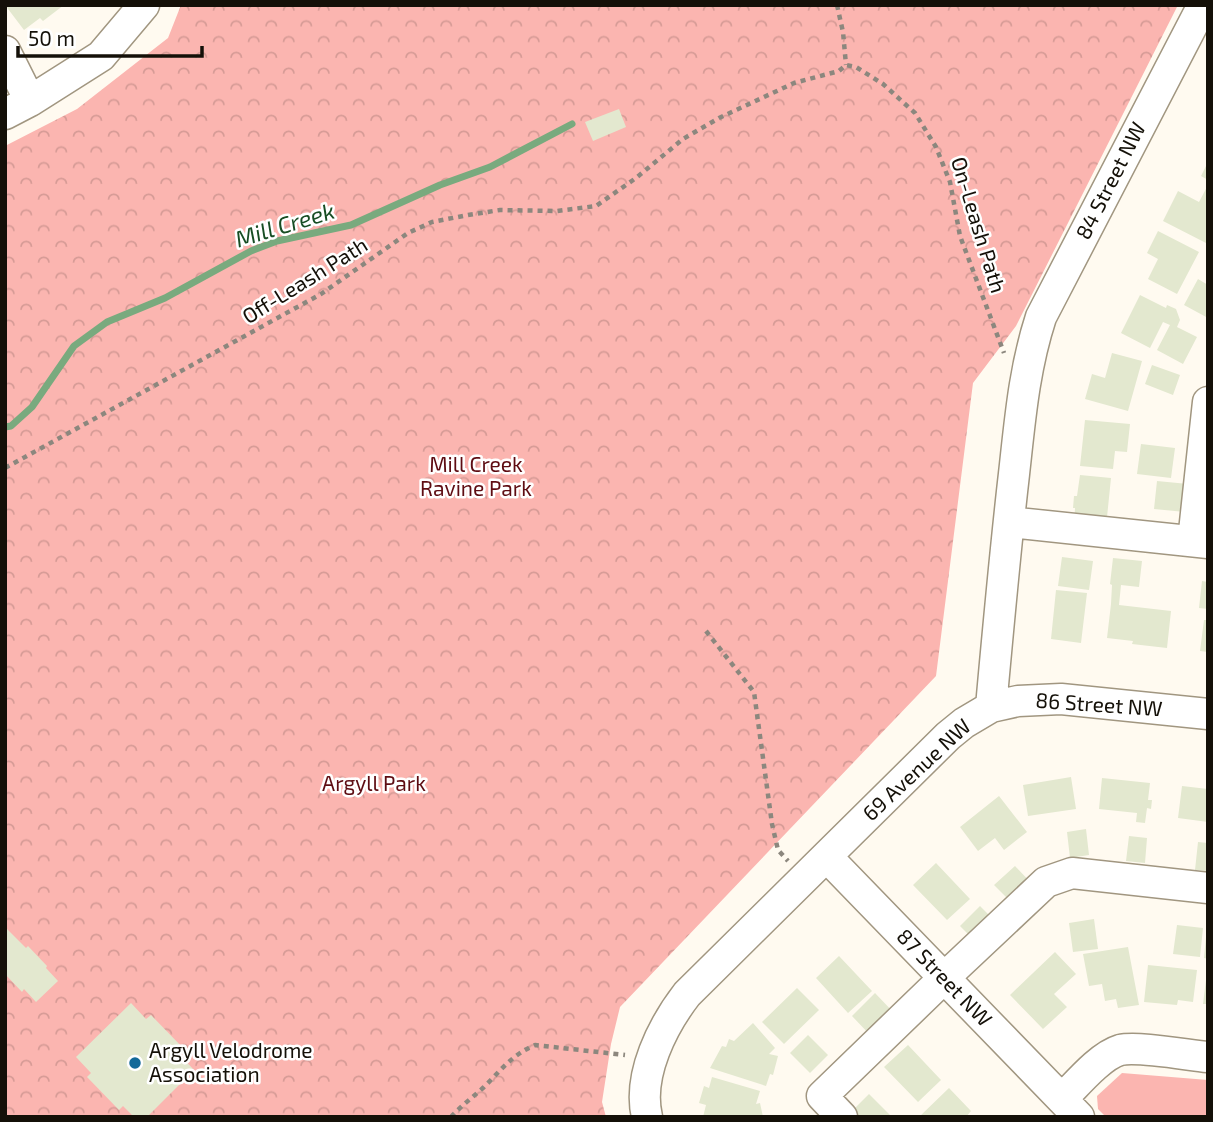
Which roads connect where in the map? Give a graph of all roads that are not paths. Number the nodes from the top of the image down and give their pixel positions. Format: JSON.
{"nodes":[{"id":1,"x":144,"y":5,"type":"edge"},
{"id":2,"x":1203,"y":5,"type":"edge"},
{"id":3,"x":5,"y":51,"type":"edge"},
{"id":4,"x":18,"y":108,"type":"edge"},
{"id":5,"x":1029,"y":360,"type":"joint"},
{"id":6,"x":1208,"y":401,"type":"edge"},
{"id":7,"x":1009,"y":522,"type":"junction"},
{"id":8,"x":1200,"y":542,"type":"edge"},
{"id":9,"x":991,"y":707,"type":"junction"},
{"id":10,"x":1208,"y":714,"type":"edge"},
{"id":11,"x":827,"y":857,"type":"junction"},
{"id":12,"x":1208,"y":888,"type":"edge"},
{"id":13,"x":944,"y":978,"type":"junction"},
{"id":14,"x":1208,"y":1057,"type":"edge"},
{"id":15,"x":1070,"y":1108,"type":"edge"},
{"id":16,"x":647,"y":1114,"type":"edge"},
{"id":17,"x":842,"y":1117,"type":"edge"}],
"edges":[{"from":1,"to":4,"type":"street"},
{"from":2,"to":5,"type":"street","name":"84 Street NW"},
{"from":3,"to":4,"type":"street"},
{"from":5,"to":7,"type":"street","name":"69 Avenue NW"},
{"from":6,"to":8,"type":"street"},
{"from":7,"to":8,"type":"street"},
{"from":7,"to":9,"type":"street","name":"69 Avenue NW"},
{"from":9,"to":10,"type":"street","name":"86 Street NW"},
{"from":9,"to":11,"type":"street","name":"69 Avenue NW"},
{"from":11,"to":13,"type":"street","name":"87 Street NW"},
{"from":11,"to":16,"type":"street","name":"69 Avenue NW"},
{"from":12,"to":13,"type":"street"},
{"from":13,"to":15,"type":"street","name":"87 Street NW"},
{"from":13,"to":17,"type":"street"},
{"from":14,"to":15,"type":"street","name":"87 Street NW"}]}
